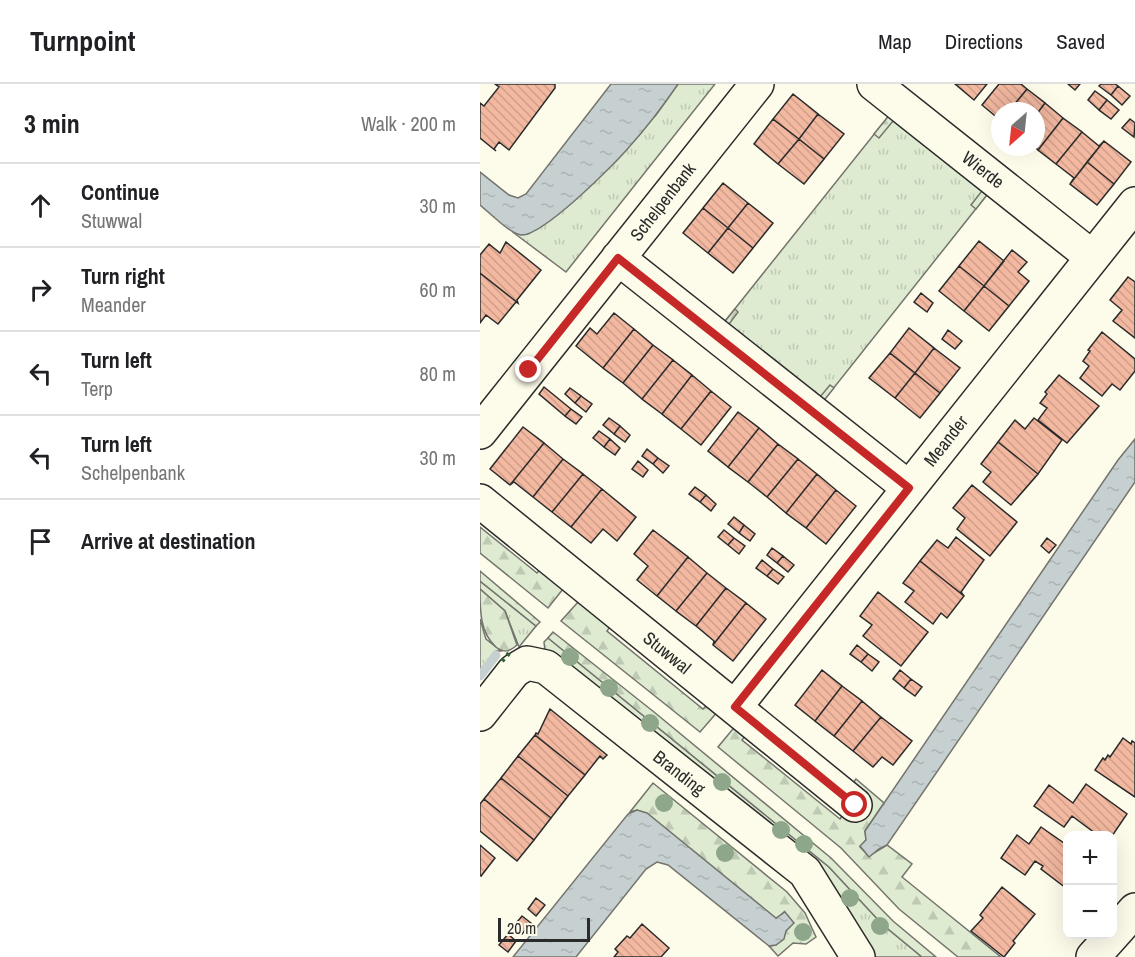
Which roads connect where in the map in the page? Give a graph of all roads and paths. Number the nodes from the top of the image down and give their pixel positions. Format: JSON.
{"nodes":[{"id":1,"x":757,"y":84,"type":"edge"},
{"id":2,"x":874,"y":84,"type":"edge"},
{"id":3,"x":1135,"y":204,"type":"edge"},
{"id":4,"x":1092,"y":257,"type":"junction"},
{"id":5,"x":618,"y":258,"type":"junction"},
{"id":6,"x":480,"y":432,"type":"edge"},
{"id":7,"x":909,"y":488,"type":"junction"},
{"id":8,"x":480,"y":501,"type":"edge"},
{"id":9,"x":735,"y":707,"type":"junction"},
{"id":10,"x":480,"y":714,"type":"edge"},
{"id":11,"x":855,"y":805,"type":"dead end"},
{"id":12,"x":1135,"y":910,"type":"edge"},
{"id":13,"x":858,"y":957,"type":"edge"},
{"id":14,"x":1093,"y":957,"type":"edge"}],
"edges":[{"from":1,"to":5,"type":"street","name":"Schelpenbank"},
{"from":2,"to":4,"type":"street","name":"Wierde"},
{"from":3,"to":4,"type":"street","name":"Meander"},
{"from":4,"to":7,"type":"street","name":"Meander"},
{"from":5,"to":6,"type":"street","name":"Schelpenbank"},
{"from":5,"to":7,"type":"street"},
{"from":7,"to":9,"type":"street","name":"Meander"},
{"from":8,"to":9,"type":"street","name":"Stuwwal"},
{"from":9,"to":11,"type":"street","name":"Stuwwal"},
{"from":10,"to":13,"type":"street","name":"Branding"},
{"from":12,"to":14,"type":"street"}]}
